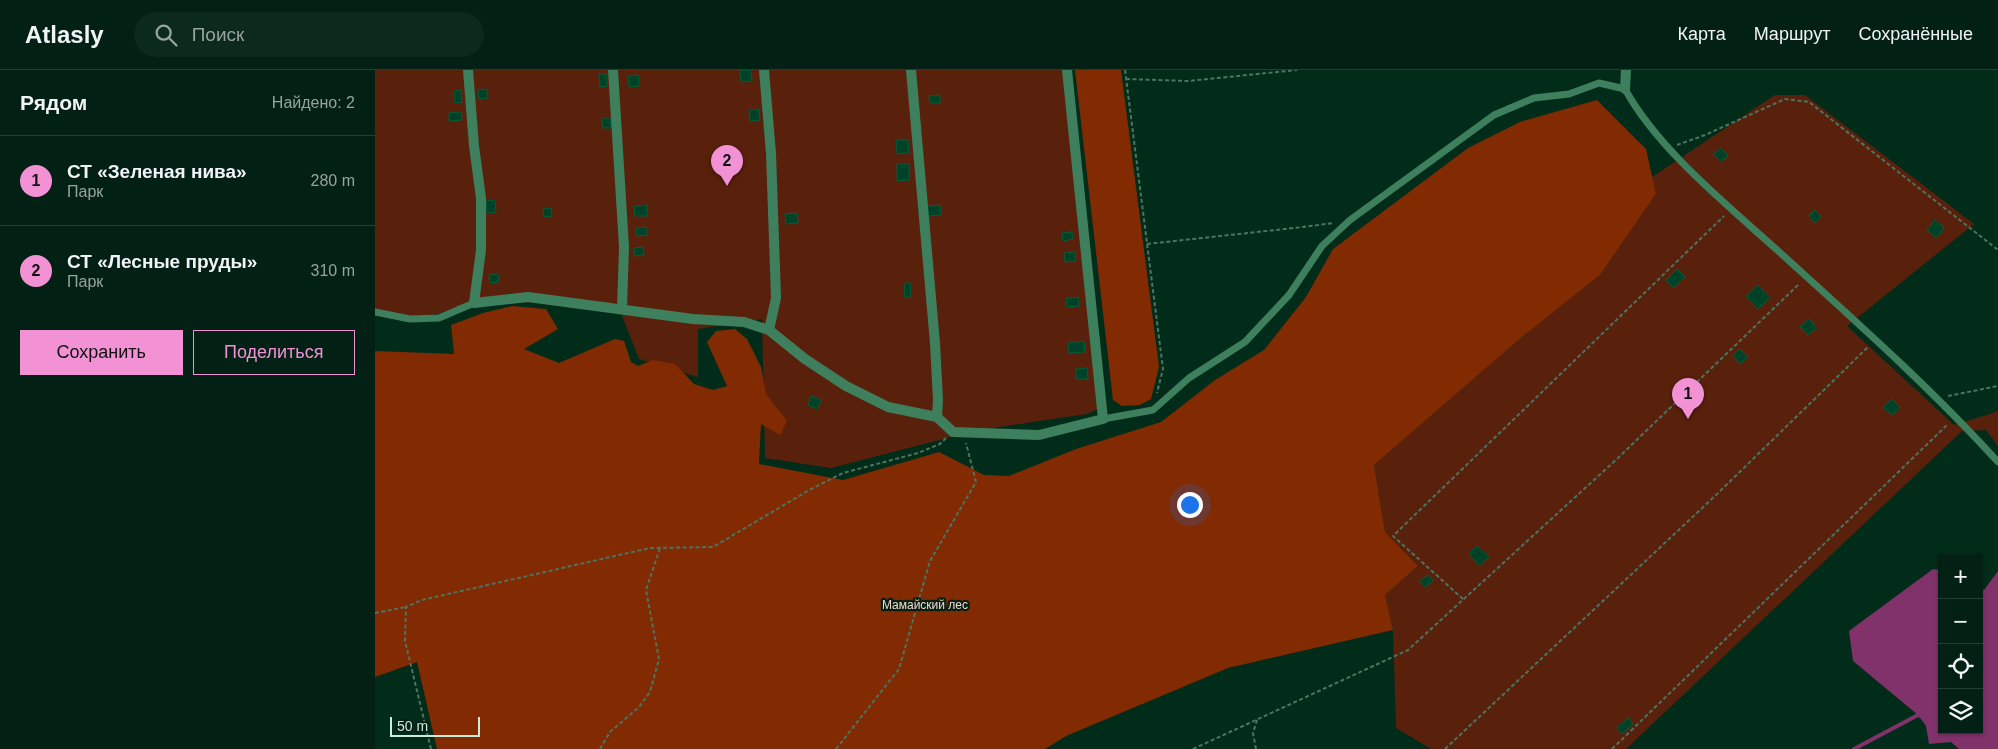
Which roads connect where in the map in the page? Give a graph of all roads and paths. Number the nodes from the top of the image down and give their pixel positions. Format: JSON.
{"nodes":[{"id":1,"x":469,"y":70,"type":"edge"},
{"id":2,"x":613,"y":70,"type":"edge"},
{"id":3,"x":764,"y":70,"type":"edge"},
{"id":4,"x":911,"y":70,"type":"edge"},
{"id":5,"x":1067,"y":70,"type":"edge"},
{"id":6,"x":1125,"y":70,"type":"edge"},
{"id":7,"x":1297,"y":70,"type":"edge"},
{"id":8,"x":1626,"y":70,"type":"edge"},
{"id":9,"x":1126,"y":79,"type":"junction"},
{"id":10,"x":1625,"y":89,"type":"junction"},
{"id":11,"x":1668,"y":148,"type":"junction"},
{"id":12,"x":1731,"y":208,"type":"junction"},
{"id":13,"x":1350,"y":220,"type":"junction"},
{"id":14,"x":1147,"y":244,"type":"junction"},
{"id":15,"x":1998,"y":250,"type":"edge"},
{"id":16,"x":1807,"y":277,"type":"junction"},
{"id":17,"x":474,"y":304,"type":"junction"},
{"id":18,"x":622,"y":309,"type":"junction"},
{"id":19,"x":375,"y":312,"type":"edge"},
{"id":20,"x":769,"y":330,"type":"junction"},
{"id":21,"x":1875,"y":340,"type":"junction"},
{"id":22,"x":1998,"y":386,"type":"edge"},
{"id":23,"x":1938,"y":398,"type":"junction"},
{"id":24,"x":1153,"y":410,"type":"junction"},
{"id":25,"x":1956,"y":416,"type":"junction"},
{"id":26,"x":937,"y":417,"type":"junction"},
{"id":27,"x":1103,"y":419,"type":"junction"},
{"id":28,"x":958,"y":432,"type":"junction"},
{"id":29,"x":1998,"y":462,"type":"edge"},
{"id":30,"x":660,"y":548,"type":"junction"},
{"id":31,"x":1463,"y":599,"type":"junction"},
{"id":32,"x":406,"y":608,"type":"junction"},
{"id":33,"x":375,"y":613,"type":"edge"},
{"id":34,"x":1257,"y":720,"type":"junction"},
{"id":35,"x":431,"y":749,"type":"edge"},
{"id":36,"x":600,"y":749,"type":"edge"},
{"id":37,"x":836,"y":749,"type":"edge"},
{"id":38,"x":1193,"y":749,"type":"edge"},
{"id":39,"x":1256,"y":749,"type":"edge"},
{"id":40,"x":1445,"y":749,"type":"edge"},
{"id":41,"x":1612,"y":749,"type":"edge"}],
"edges":[{"from":1,"to":17,"type":"street"},
{"from":2,"to":18,"type":"street"},
{"from":3,"to":20,"type":"street"},
{"from":4,"to":26,"type":"street"},
{"from":5,"to":27,"type":"street"},
{"from":6,"to":9,"type":"path"},
{"from":7,"to":9,"type":"path"},
{"from":8,"to":10,"type":"street"},
{"from":9,"to":14,"type":"path"},
{"from":10,"to":11,"type":"lane"},
{"from":10,"to":13,"type":"lane"},
{"from":11,"to":12,"type":"lane"},
{"from":11,"to":15,"type":"path"},
{"from":12,"to":16,"type":"lane"},
{"from":12,"to":31,"type":"path"},
{"from":13,"to":14,"type":"path"},
{"from":13,"to":24,"type":"lane"},
{"from":14,"to":24,"type":"path"},
{"from":16,"to":21,"type":"lane"},
{"from":16,"to":31,"type":"path"},
{"from":17,"to":18,"type":"street"},
{"from":17,"to":19,"type":"lane"},
{"from":18,"to":20,"type":"street"},
{"from":20,"to":26,"type":"street"},
{"from":21,"to":23,"type":"lane"},
{"from":21,"to":40,"type":"path"},
{"from":22,"to":23,"type":"path"},
{"from":23,"to":25,"type":"lane"},
{"from":24,"to":27,"type":"lane"},
{"from":25,"to":29,"type":"lane"},
{"from":25,"to":41,"type":"path"},
{"from":26,"to":28,"type":"street"},
{"from":27,"to":28,"type":"street"},
{"from":28,"to":30,"type":"path"},
{"from":28,"to":37,"type":"path"},
{"from":30,"to":32,"type":"path"},
{"from":30,"to":36,"type":"path"},
{"from":31,"to":34,"type":"path"},
{"from":32,"to":33,"type":"path"},
{"from":32,"to":35,"type":"path"},
{"from":34,"to":38,"type":"path"},
{"from":34,"to":39,"type":"path"}]}
